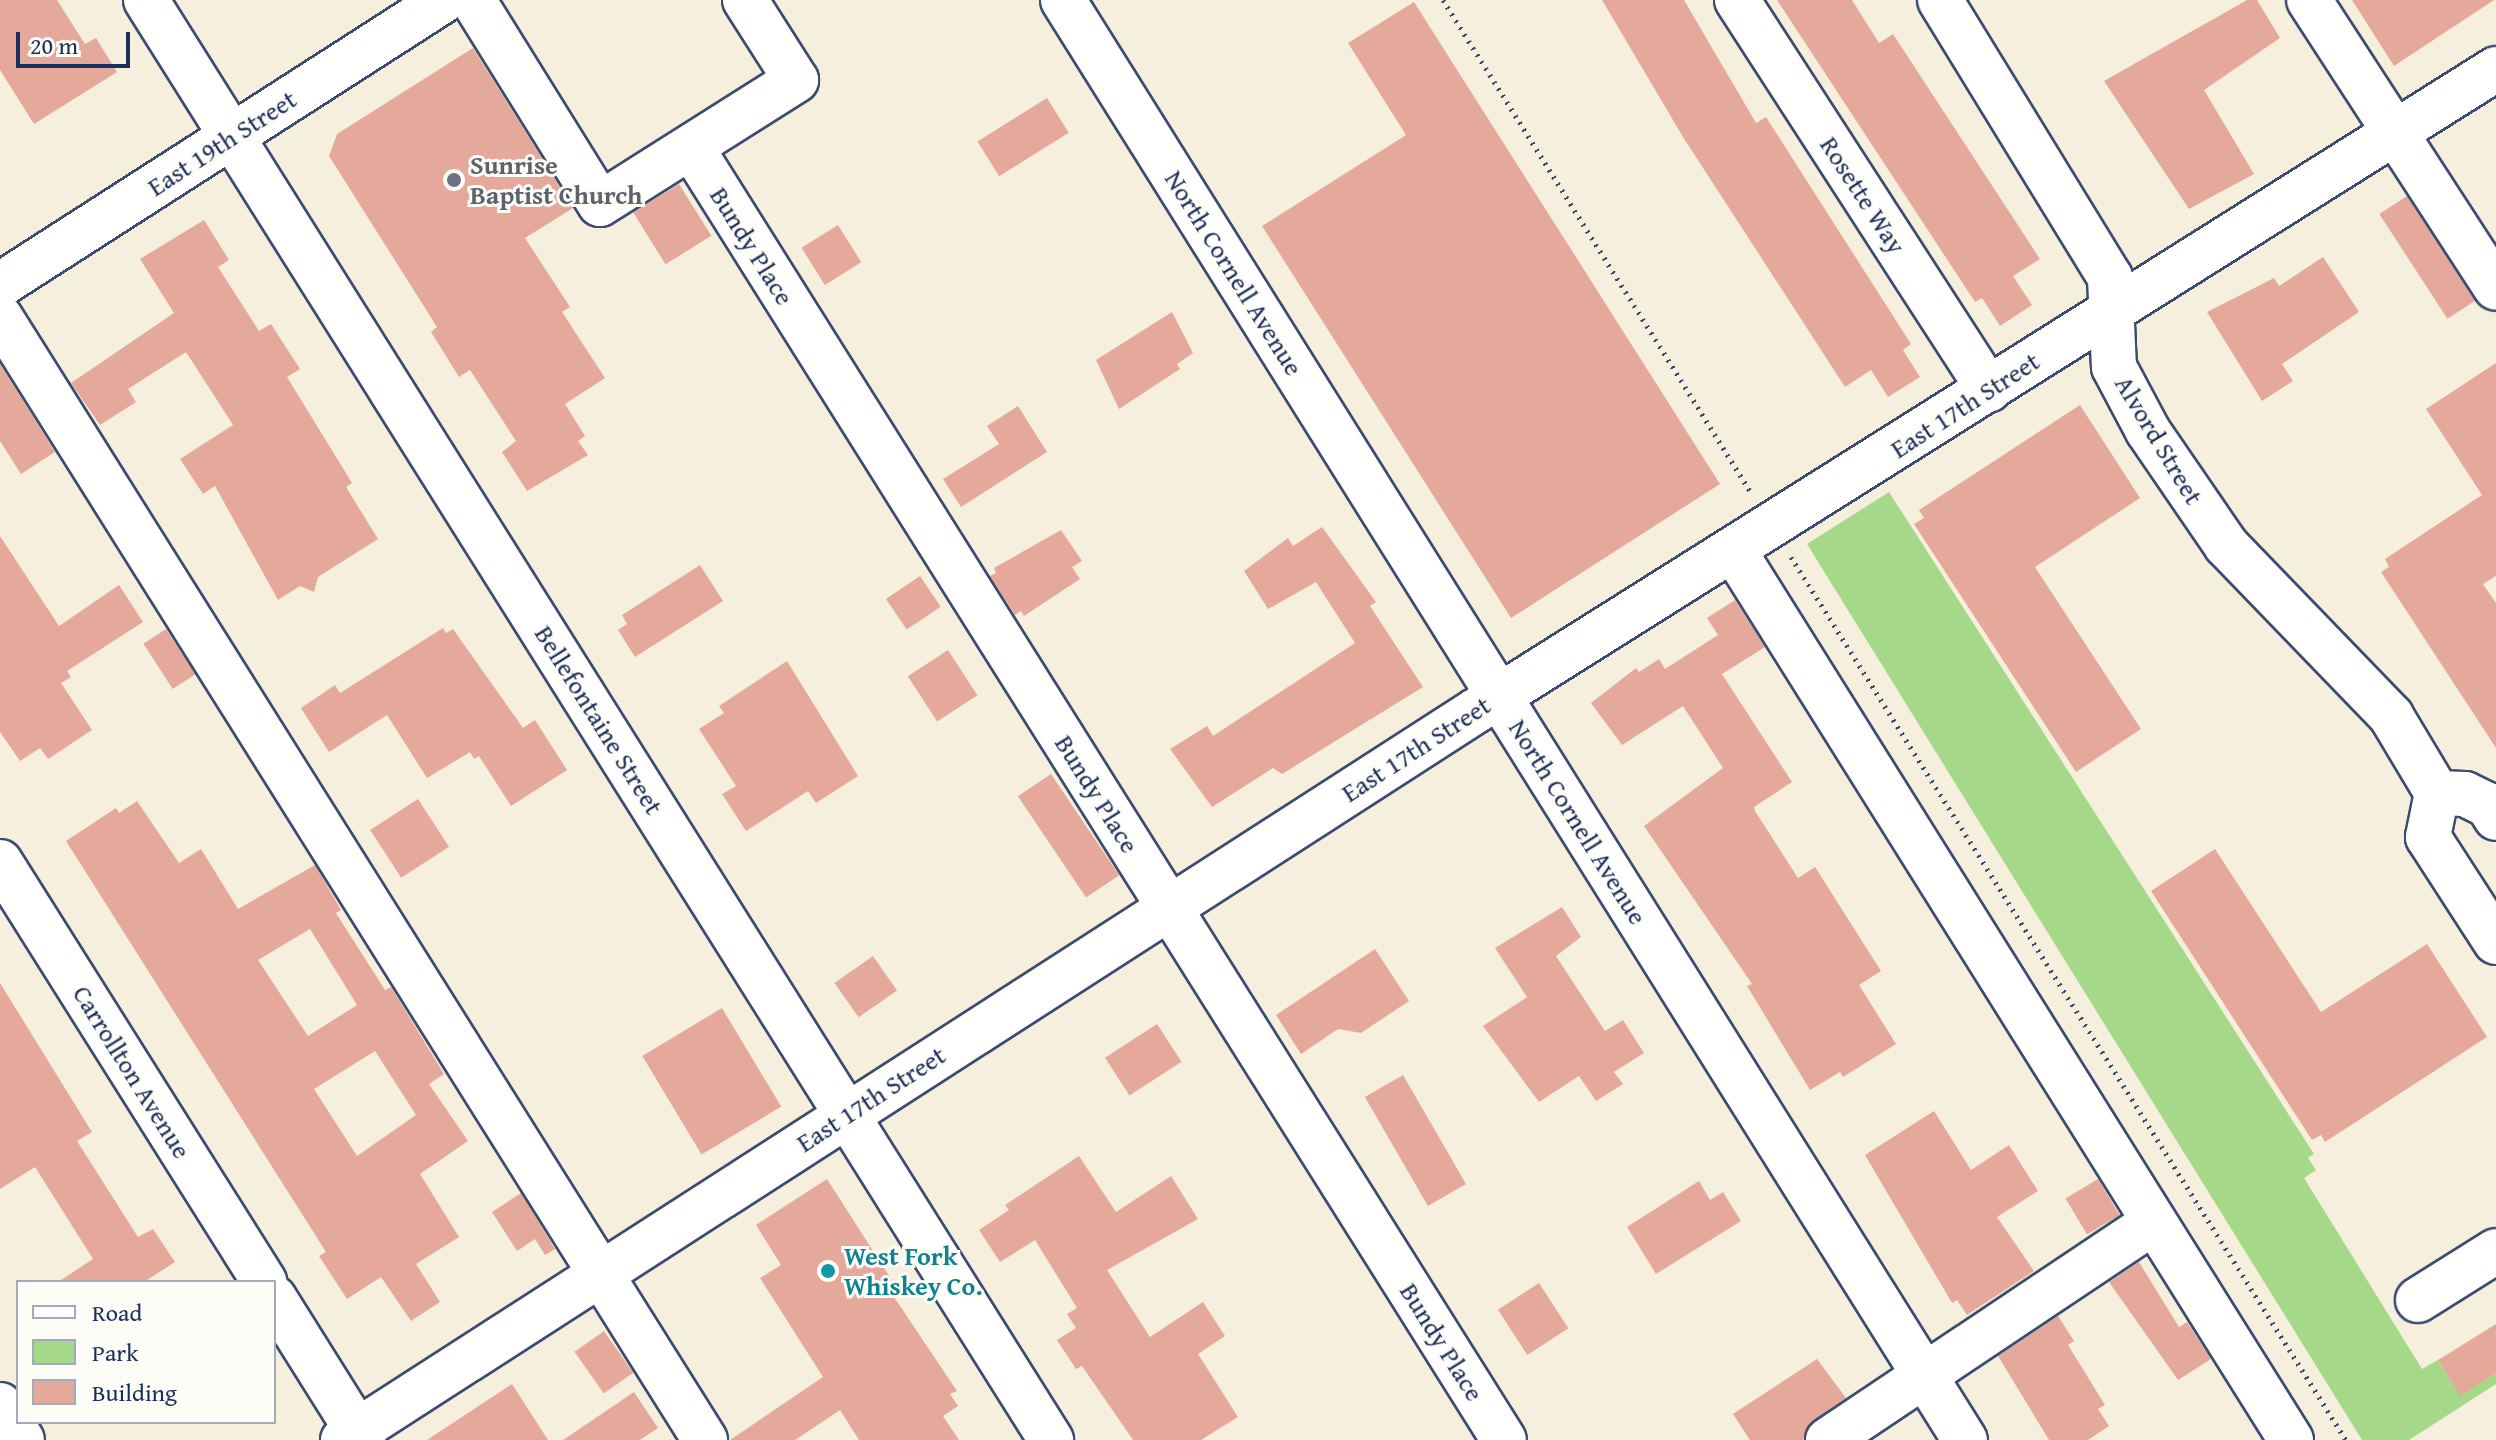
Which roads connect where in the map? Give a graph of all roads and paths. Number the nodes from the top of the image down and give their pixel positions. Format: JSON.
{"nodes":[{"id":1,"x":146,"y":0,"type":"edge"},
{"id":2,"x":444,"y":0,"type":"edge"},
{"id":3,"x":473,"y":0,"type":"edge"},
{"id":4,"x":745,"y":0,"type":"edge"},
{"id":5,"x":1063,"y":0,"type":"edge"},
{"id":6,"x":1443,"y":0,"type":"edge"},
{"id":7,"x":1737,"y":0,"type":"edge"},
{"id":8,"x":1940,"y":0,"type":"edge"},
{"id":9,"x":2309,"y":0,"type":"edge"},
{"id":10,"x":2496,"y":69,"type":"edge"},
{"id":11,"x":2395,"y":133,"type":"junction"},
{"id":12,"x":232,"y":137,"type":"junction"},
{"id":13,"x":691,"y":147,"type":"junction"},
{"id":14,"x":0,"y":285,"type":"edge"},
{"id":15,"x":2496,"y":288,"type":"edge"},
{"id":16,"x":2115,"y":309,"type":"junction"},
{"id":17,"x":0,"y":317,"type":"edge"},
{"id":18,"x":1989,"y":390,"type":"junction"},
{"id":19,"x":1752,"y":494,"type":"dead end"},
{"id":20,"x":1787,"y":550,"type":"dead end"},
{"id":21,"x":1734,"y":551,"type":"junction"},
{"id":22,"x":1499,"y":696,"type":"junction"},
{"id":23,"x":2437,"y":793,"type":"junction"},
{"id":24,"x":2496,"y":818,"type":"edge"},
{"id":25,"x":0,"y":862,"type":"edge"},
{"id":26,"x":1168,"y":907,"type":"junction"},
{"id":27,"x":2496,"y":942,"type":"edge"},
{"id":28,"x":847,"y":1114,"type":"junction"},
{"id":29,"x":2154,"y":1222,"type":"junction"},
{"id":30,"x":2496,"y":1251,"type":"edge"},
{"id":31,"x":601,"y":1273,"type":"junction"},
{"id":32,"x":263,"y":1280,"type":"edge"},
{"id":33,"x":2418,"y":1300,"type":"dead end"},
{"id":34,"x":276,"y":1301,"type":"edge"},
{"id":35,"x":1927,"y":1378,"type":"junction"},
{"id":36,"x":0,"y":1405,"type":"edge"},
{"id":37,"x":355,"y":1437,"type":"edge"},
{"id":38,"x":22,"y":1440,"type":"edge"},
{"id":39,"x":705,"y":1440,"type":"edge"},
{"id":40,"x":1051,"y":1440,"type":"edge"},
{"id":41,"x":1504,"y":1440,"type":"edge"},
{"id":42,"x":1828,"y":1440,"type":"edge"},
{"id":43,"x":1965,"y":1440,"type":"edge"},
{"id":44,"x":2291,"y":1440,"type":"edge"},
{"id":45,"x":2346,"y":1440,"type":"edge"}],
"edges":[{"from":1,"to":12,"type":"street","name":"Bellefontaine Street"},
{"from":2,"to":12,"type":"street","name":"East 19th Street"},
{"from":3,"to":13,"type":"street"},
{"from":4,"to":13,"type":"street"},
{"from":5,"to":22,"type":"street","name":"North Cornell Avenue"},
{"from":6,"to":19,"type":"path"},
{"from":7,"to":18,"type":"street","name":"Rosette Way"},
{"from":8,"to":16,"type":"street","name":"Alvord Street"},
{"from":9,"to":11,"type":"street"},
{"from":10,"to":11,"type":"street","name":"East 17th Street"},
{"from":11,"to":15,"type":"street"},
{"from":11,"to":16,"type":"street","name":"East 17th Street"},
{"from":12,"to":14,"type":"street","name":"East 19th Street"},
{"from":12,"to":28,"type":"street","name":"Bellefontaine Street"},
{"from":13,"to":26,"type":"street","name":"Bundy Place"},
{"from":16,"to":18,"type":"street","name":"East 17th Street"},
{"from":16,"to":23,"type":"street","name":"Alvord Street"},
{"from":17,"to":31,"type":"street"},
{"from":18,"to":21,"type":"street","name":"East 17th Street"},
{"from":20,"to":45,"type":"path"},
{"from":21,"to":22,"type":"street","name":"East 17th Street"},
{"from":21,"to":29,"type":"street"},
{"from":22,"to":26,"type":"street","name":"East 17th Street"},
{"from":22,"to":35,"type":"street","name":"North Cornell Avenue"},
{"from":23,"to":24,"type":"street"},
{"from":23,"to":27,"type":"street"},
{"from":25,"to":32,"type":"street","name":"Carrollton Avenue"},
{"from":26,"to":28,"type":"street","name":"East 17th Street"},
{"from":26,"to":41,"type":"street","name":"Bundy Place"},
{"from":28,"to":31,"type":"street","name":"East 17th Street"},
{"from":28,"to":40,"type":"street","name":"Bellefontaine Street"},
{"from":29,"to":35,"type":"street"},
{"from":29,"to":44,"type":"street"},
{"from":30,"to":33,"type":"street"},
{"from":31,"to":37,"type":"street","name":"East 17th Street"},
{"from":31,"to":39,"type":"street"},
{"from":34,"to":37,"type":"street"},
{"from":35,"to":42,"type":"street"},
{"from":35,"to":43,"type":"street","name":"North Cornell Avenue"},
{"from":36,"to":38,"type":"street"}]}
